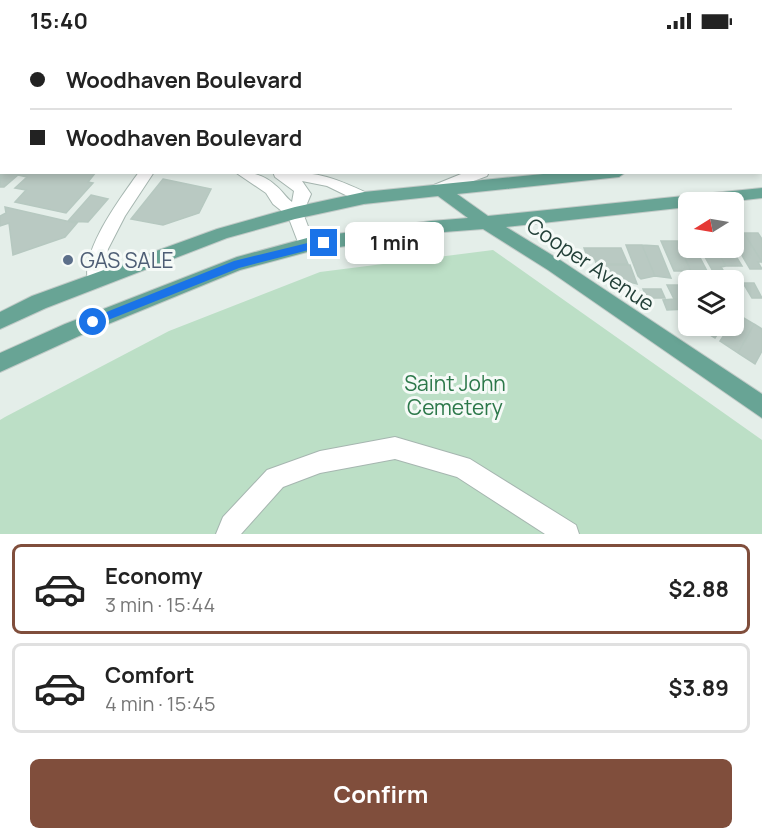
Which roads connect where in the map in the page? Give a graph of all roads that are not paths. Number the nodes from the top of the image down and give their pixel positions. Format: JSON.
{"nodes":[{"id":1,"x":146,"y":174,"type":"edge"},
{"id":2,"x":246,"y":174,"type":"edge"},
{"id":3,"x":281,"y":174,"type":"edge"},
{"id":4,"x":295,"y":174,"type":"edge"},
{"id":5,"x":477,"y":174,"type":"edge"},
{"id":6,"x":598,"y":174,"type":"edge"},
{"id":7,"x":440,"y":189,"type":"junction"},
{"id":8,"x":762,"y":193,"type":"edge"},
{"id":9,"x":364,"y":198,"type":"junction"},
{"id":10,"x":295,"y":213,"type":"junction"},
{"id":11,"x":483,"y":221,"type":"junction"},
{"id":12,"x":307,"y":245,"type":"junction"},
{"id":13,"x":96,"y":281,"type":"junction"},
{"id":14,"x":0,"y":321,"type":"edge"},
{"id":15,"x":0,"y":363,"type":"edge"},
{"id":16,"x":762,"y":407,"type":"edge"},
{"id":17,"x":228,"y":534,"type":"edge"},
{"id":18,"x":567,"y":534,"type":"edge"}],
"edges":[{"from":1,"to":13,"type":"street"},
{"from":2,"to":10,"type":"street"},
{"from":3,"to":10,"type":"street"},
{"from":4,"to":9,"type":"street"},
{"from":5,"to":7,"type":"street"},
{"from":6,"to":7,"type":"main road"},
{"from":7,"to":9,"type":"main road"},
{"from":7,"to":11,"type":"main road","name":"Cooper Avenue"},
{"from":8,"to":11,"type":"main road"},
{"from":9,"to":10,"type":"main road"},
{"from":10,"to":12,"type":"street"},
{"from":10,"to":13,"type":"main road"},
{"from":11,"to":12,"type":"main road"},
{"from":11,"to":16,"type":"main road","name":"Cooper Avenue"},
{"from":12,"to":15,"type":"main road"},
{"from":13,"to":14,"type":"main road"},
{"from":17,"to":18,"type":"street"}]}
